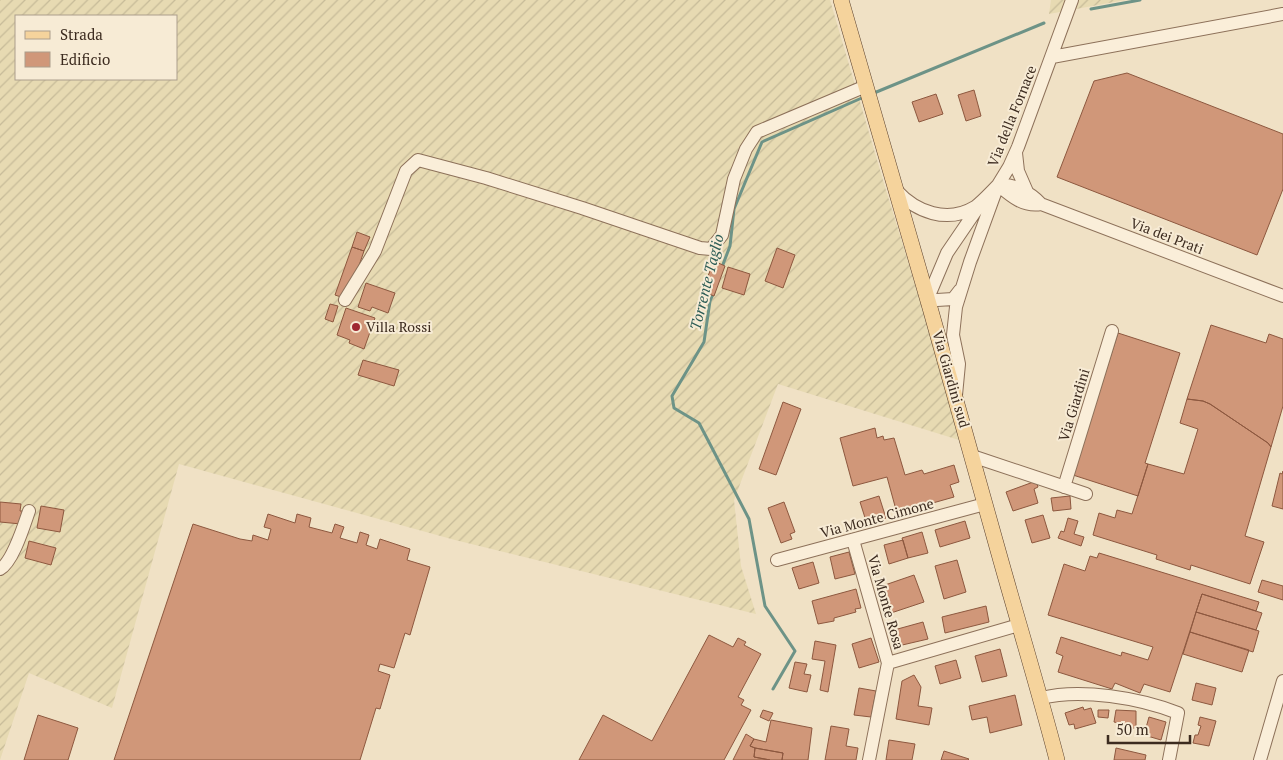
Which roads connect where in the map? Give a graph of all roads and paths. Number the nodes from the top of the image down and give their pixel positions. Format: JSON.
{"nodes":[{"id":1,"x":841,"y":0,"type":"edge"},
{"id":2,"x":1073,"y":0,"type":"edge"},
{"id":3,"x":1283,"y":14,"type":"edge"},
{"id":4,"x":1052,"y":57,"type":"junction"},
{"id":5,"x":868,"y":91,"type":"junction"},
{"id":6,"x":1016,"y":153,"type":"junction"},
{"id":7,"x":998,"y":185,"type":"junction"},
{"id":8,"x":896,"y":190,"type":"junction"},
{"id":9,"x":987,"y":196,"type":"junction"},
{"id":10,"x":1023,"y":197,"type":"junction"},
{"id":11,"x":989,"y":212,"type":"junction"},
{"id":12,"x":961,"y":288,"type":"junction"},
{"id":13,"x":1283,"y":296,"type":"edge"},
{"id":14,"x":928,"y":298,"type":"junction"},
{"id":15,"x":344,"y":300,"type":"dead end"},
{"id":16,"x":1112,"y":331,"type":"dead end"},
{"id":17,"x":956,"y":396,"type":"junction"},
{"id":18,"x":972,"y":456,"type":"junction"},
{"id":19,"x":1064,"y":487,"type":"junction"},
{"id":20,"x":1086,"y":494,"type":"dead end"},
{"id":21,"x":985,"y":504,"type":"junction"},
{"id":22,"x":29,"y":511,"type":"dead end"},
{"id":23,"x":853,"y":540,"type":"junction"},
{"id":24,"x":777,"y":560,"type":"dead end"},
{"id":25,"x":0,"y":569,"type":"edge"},
{"id":26,"x":1019,"y":625,"type":"junction"},
{"id":27,"x":888,"y":663,"type":"junction"},
{"id":28,"x":1283,"y":681,"type":"edge"},
{"id":29,"x":1041,"y":698,"type":"junction"},
{"id":30,"x":870,"y":760,"type":"edge"},
{"id":31,"x":1056,"y":760,"type":"edge"},
{"id":32,"x":1169,"y":760,"type":"edge"},
{"id":33,"x":1260,"y":760,"type":"edge"}],
"edges":[{"from":1,"to":5,"type":"main road","name":"Via Giardini sud"},
{"from":2,"to":4,"type":"street","name":"Via della Fornace"},
{"from":3,"to":4,"type":"street"},
{"from":4,"to":6,"type":"street","name":"Via della Fornace"},
{"from":5,"to":8,"type":"main road","name":"Via Giardini sud"},
{"from":5,"to":15,"type":"street"},
{"from":6,"to":7,"type":"street","name":"Via della Fornace"},
{"from":6,"to":10,"type":"street"},
{"from":7,"to":9,"type":"street"},
{"from":7,"to":10,"type":"street","name":"Via dei Prati"},
{"from":7,"to":11,"type":"street"},
{"from":8,"to":9,"type":"street"},
{"from":8,"to":14,"type":"main road","name":"Via Giardini sud"},
{"from":9,"to":14,"type":"street"},
{"from":10,"to":11,"type":"street"},
{"from":10,"to":13,"type":"street","name":"Via dei Prati"},
{"from":11,"to":12,"type":"street"},
{"from":12,"to":14,"type":"street"},
{"from":12,"to":17,"type":"street"},
{"from":14,"to":17,"type":"main road","name":"Via Giardini sud"},
{"from":16,"to":19,"type":"street","name":"Via Giardini"},
{"from":17,"to":18,"type":"main road","name":"Via Giardini sud"},
{"from":18,"to":19,"type":"street"},
{"from":18,"to":21,"type":"main road","name":"Via Giardini sud"},
{"from":19,"to":20,"type":"street"},
{"from":21,"to":23,"type":"street","name":"Via Monte Cimone"},
{"from":21,"to":26,"type":"main road","name":"Via Giardini sud"},
{"from":22,"to":25,"type":"street"},
{"from":23,"to":24,"type":"street","name":"Via Monte Cimone"},
{"from":23,"to":27,"type":"street","name":"Via Monte Rosa"},
{"from":26,"to":27,"type":"street"},
{"from":26,"to":29,"type":"main road","name":"Via Giardini sud"},
{"from":27,"to":30,"type":"street","name":"Via Monte Rosa"},
{"from":28,"to":33,"type":"street"},
{"from":29,"to":31,"type":"main road","name":"Via Giardini sud"},
{"from":29,"to":32,"type":"street"}]}
